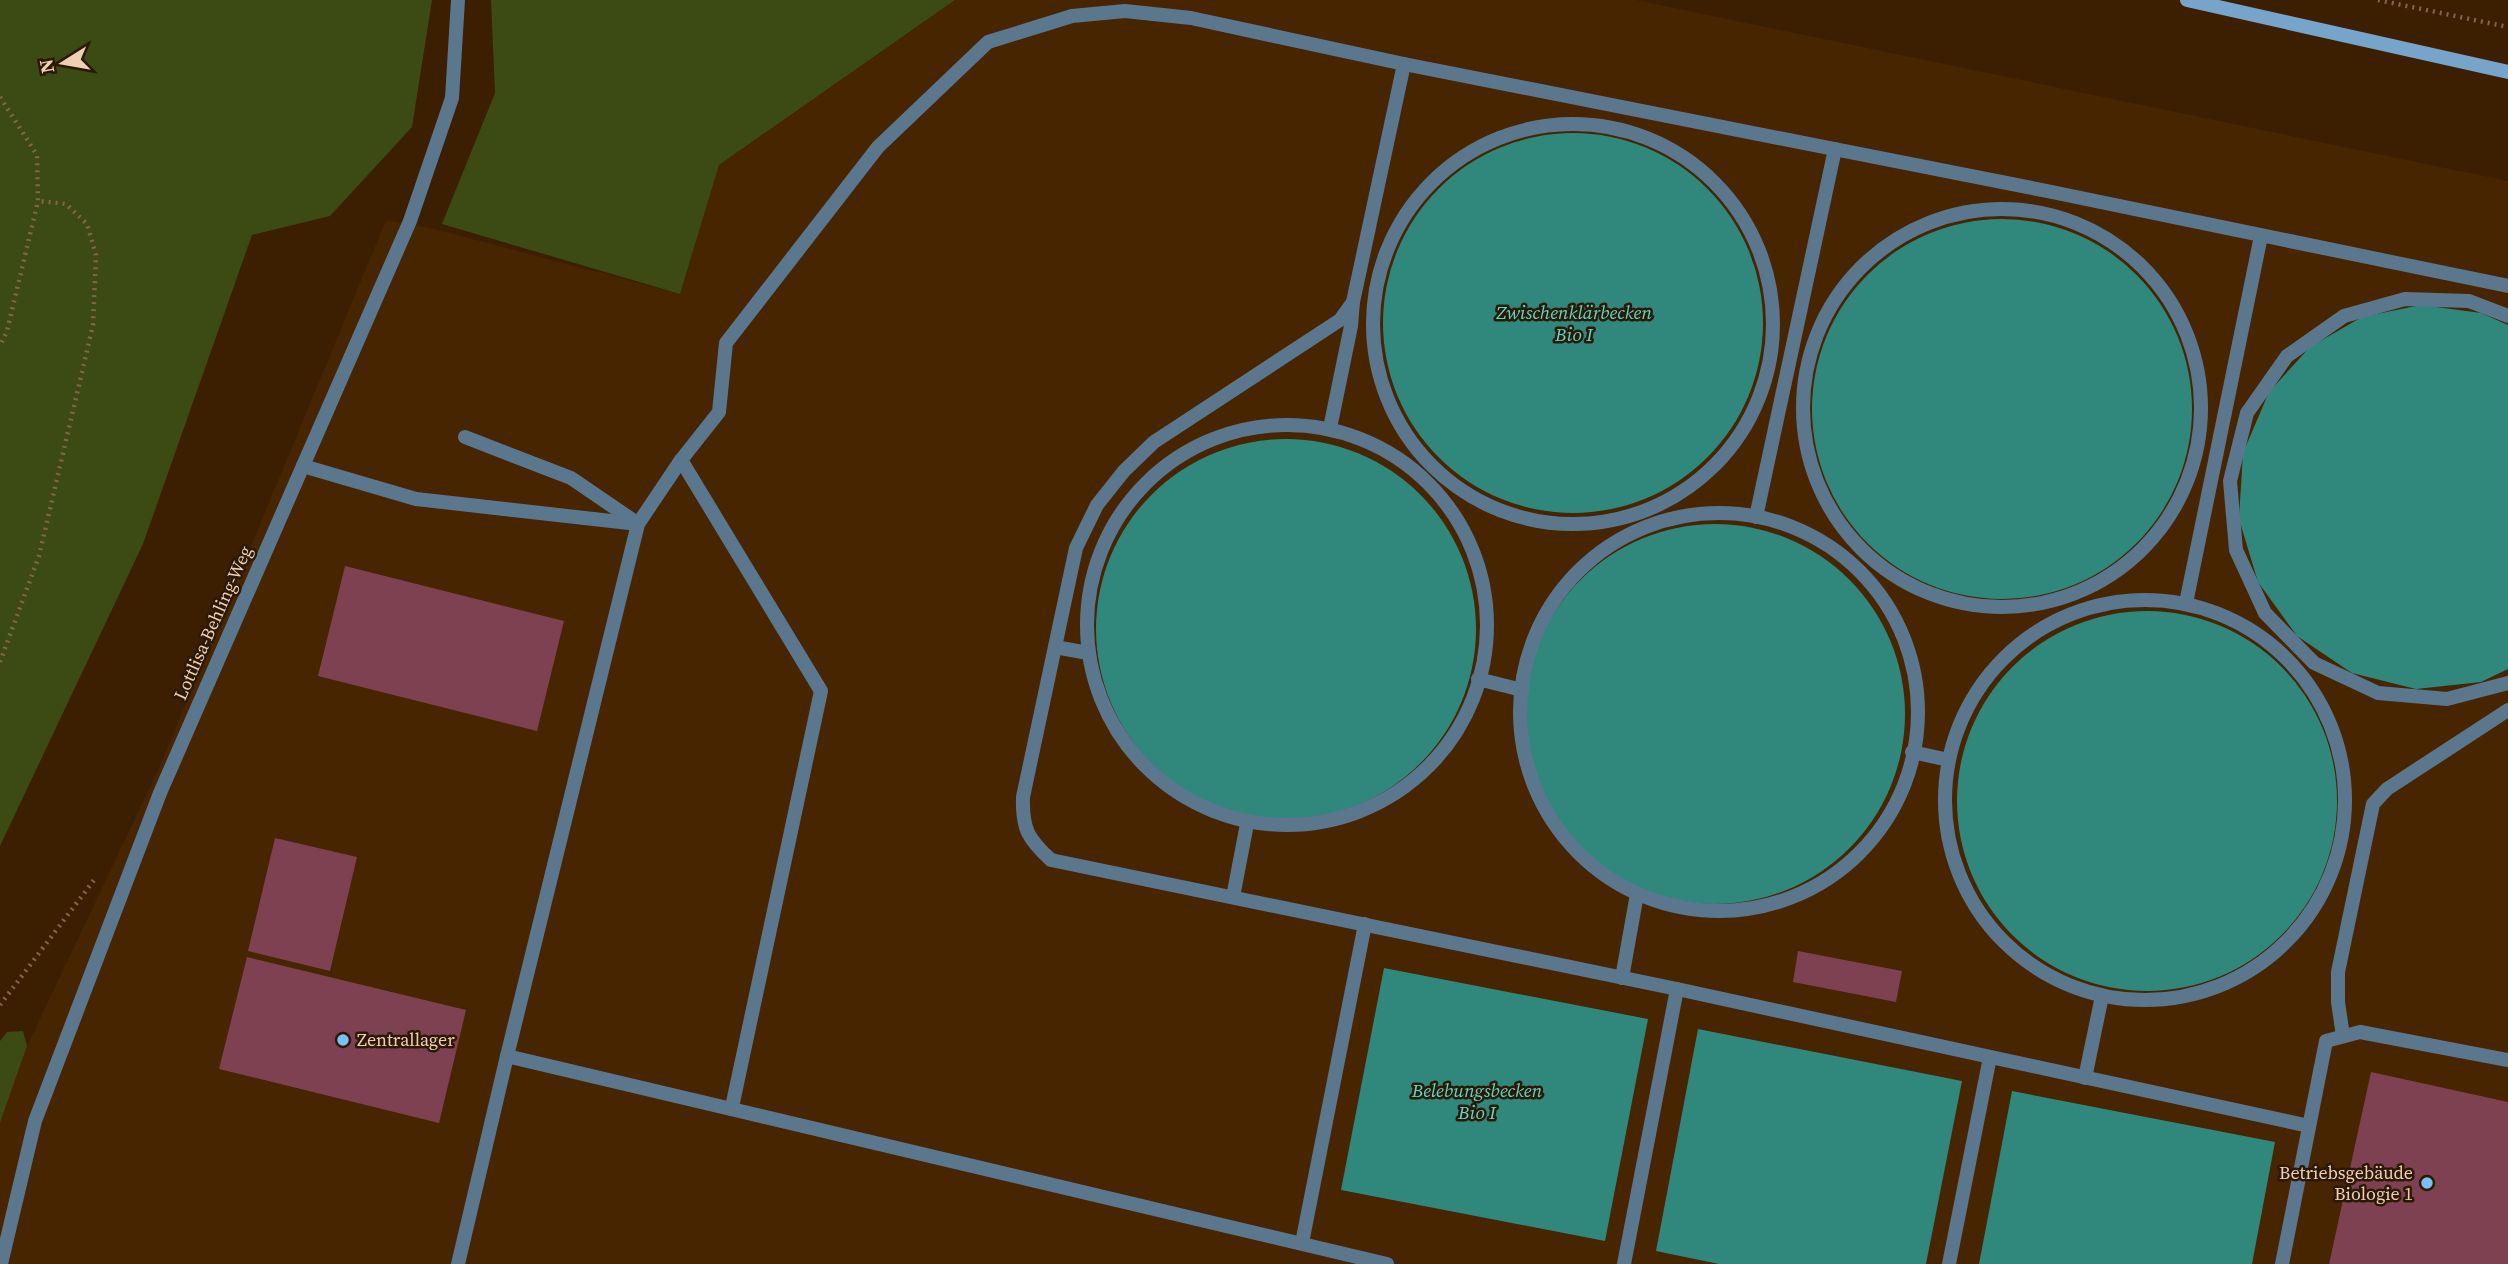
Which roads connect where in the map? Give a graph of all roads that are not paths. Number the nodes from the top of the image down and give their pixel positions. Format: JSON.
{"nodes":[{"id":1,"x":458,"y":0,"type":"edge"},
{"id":2,"x":2186,"y":0,"type":"edge"},
{"id":3,"x":1404,"y":64,"type":"junction"},
{"id":4,"x":2508,"y":72,"type":"edge"},
{"id":5,"x":1610,"y":104,"type":"junction"},
{"id":6,"x":1605,"y":126,"type":"junction"},
{"id":7,"x":1835,"y":149,"type":"junction"},
{"id":8,"x":2047,"y":191,"type":"junction"},
{"id":9,"x":2045,"y":214,"type":"junction"},
{"id":10,"x":2260,"y":236,"type":"junction"},
{"id":11,"x":1358,"y":278,"type":"junction"},
{"id":12,"x":2482,"y":281,"type":"junction"},
{"id":13,"x":1377,"y":282,"type":"junction"},
{"id":14,"x":2508,"y":286,"type":"edge"},
{"id":15,"x":1353,"y":302,"type":"junction"},
{"id":16,"x":2477,"y":304,"type":"junction"},
{"id":17,"x":2508,"y":316,"type":"edge"},
{"id":18,"x":1768,"y":359,"type":"junction"},
{"id":19,"x":1789,"y":363,"type":"junction"},
{"id":20,"x":1805,"y":366,"type":"junction"},
{"id":21,"x":1330,"y":428,"type":"junction"},
{"id":22,"x":465,"y":437,"type":"dead end"},
{"id":23,"x":2197,"y":441,"type":"junction"},
{"id":24,"x":2217,"y":447,"type":"junction"},
{"id":25,"x":2237,"y":453,"type":"junction"},
{"id":26,"x":681,"y":460,"type":"junction"},
{"id":27,"x":303,"y":466,"type":"junction"},
{"id":28,"x":1432,"y":478,"type":"junction"},
{"id":29,"x":1756,"y":517,"type":"junction"},
{"id":30,"x":1642,"y":519,"type":"junction"},
{"id":31,"x":638,"y":524,"type":"junction"},
{"id":32,"x":1864,"y":551,"type":"junction"},
{"id":33,"x":1852,"y":566,"type":"junction"},
{"id":34,"x":2066,"y":596,"type":"junction"},
{"id":35,"x":2186,"y":603,"type":"junction"},
{"id":36,"x":2075,"y":612,"type":"junction"},
{"id":37,"x":2295,"y":644,"type":"junction"},
{"id":38,"x":1055,"y":647,"type":"junction"},
{"id":39,"x":1088,"y":653,"type":"junction"},
{"id":40,"x":2284,"y":657,"type":"junction"},
{"id":41,"x":1478,"y":679,"type":"junction"},
{"id":42,"x":2508,"y":683,"type":"edge"},
{"id":43,"x":1521,"y":690,"type":"junction"},
{"id":44,"x":2508,"y":710,"type":"edge"},
{"id":45,"x":1912,"y":752,"type":"junction"},
{"id":46,"x":1949,"y":760,"type":"junction"},
{"id":47,"x":1247,"y":824,"type":"junction"},
{"id":48,"x":2340,"y":846,"type":"junction"},
{"id":49,"x":2362,"y":851,"type":"junction"},
{"id":50,"x":1637,"y":894,"type":"junction"},
{"id":51,"x":1233,"y":897,"type":"junction"},
{"id":52,"x":1365,"y":924,"type":"junction"},
{"id":53,"x":1622,"y":978,"type":"junction"},
{"id":54,"x":1677,"y":989,"type":"junction"},
{"id":55,"x":2102,"y":996,"type":"junction"},
{"id":56,"x":2343,"y":1036,"type":"junction"},
{"id":57,"x":507,"y":1056,"type":"junction"},
{"id":58,"x":1990,"y":1057,"type":"junction"},
{"id":59,"x":2508,"y":1060,"type":"edge"},
{"id":60,"x":2085,"y":1078,"type":"junction"},
{"id":61,"x":732,"y":1107,"type":"junction"},
{"id":62,"x":2309,"y":1126,"type":"junction"},
{"id":63,"x":1302,"y":1243,"type":"junction"},
{"id":64,"x":1341,"y":1258,"type":"edge"},
{"id":65,"x":1,"y":1264,"type":"edge"},
{"id":66,"x":458,"y":1264,"type":"edge"},
{"id":67,"x":1387,"y":1264,"type":"edge"},
{"id":68,"x":1624,"y":1264,"type":"edge"},
{"id":69,"x":1949,"y":1264,"type":"edge"},
{"id":70,"x":2281,"y":1264,"type":"edge"}],
"edges":[{"from":1,"to":27,"type":"lane","name":"Lottlisa-Behling-Weg"},
{"from":2,"to":4,"type":"main road"},
{"from":3,"to":5,"type":"lane"},
{"from":3,"to":11,"type":"lane"},
{"from":3,"to":26,"type":"lane"},
{"from":5,"to":6,"type":"lane"},
{"from":5,"to":7,"type":"lane"},
{"from":6,"to":13,"type":"lane"},
{"from":6,"to":18,"type":"lane"},
{"from":7,"to":8,"type":"lane"},
{"from":7,"to":19,"type":"lane"},
{"from":8,"to":9,"type":"lane"},
{"from":8,"to":10,"type":"lane"},
{"from":9,"to":20,"type":"lane"},
{"from":9,"to":23,"type":"lane"},
{"from":10,"to":12,"type":"lane"},
{"from":10,"to":24,"type":"lane"},
{"from":11,"to":13,"type":"lane"},
{"from":11,"to":15,"type":"lane"},
{"from":12,"to":14,"type":"lane"},
{"from":12,"to":16,"type":"lane"},
{"from":13,"to":28,"type":"lane"},
{"from":15,"to":21,"type":"lane"},
{"from":15,"to":38,"type":"lane"},
{"from":16,"to":17,"type":"lane"},
{"from":16,"to":25,"type":"lane"},
{"from":18,"to":19,"type":"lane"},
{"from":18,"to":30,"type":"lane"},
{"from":19,"to":20,"type":"lane"},
{"from":19,"to":29,"type":"lane"},
{"from":20,"to":32,"type":"lane"},
{"from":21,"to":28,"type":"lane"},
{"from":21,"to":39,"type":"lane"},
{"from":22,"to":31,"type":"lane"},
{"from":23,"to":24,"type":"lane"},
{"from":23,"to":34,"type":"lane"},
{"from":24,"to":25,"type":"lane"},
{"from":24,"to":35,"type":"lane"},
{"from":25,"to":37,"type":"lane"},
{"from":26,"to":31,"type":"lane"},
{"from":26,"to":61,"type":"lane"},
{"from":27,"to":31,"type":"lane"},
{"from":27,"to":65,"type":"lane","name":"Lottlisa-Behling-Weg"},
{"from":28,"to":30,"type":"lane"},
{"from":28,"to":41,"type":"lane"},
{"from":29,"to":30,"type":"lane"},
{"from":29,"to":33,"type":"lane"},
{"from":30,"to":43,"type":"lane"},
{"from":31,"to":57,"type":"lane"},
{"from":32,"to":33,"type":"lane"},
{"from":32,"to":34,"type":"lane"},
{"from":33,"to":45,"type":"lane"},
{"from":34,"to":36,"type":"lane"},
{"from":35,"to":36,"type":"lane"},
{"from":35,"to":40,"type":"lane"},
{"from":36,"to":46,"type":"lane"},
{"from":37,"to":40,"type":"lane"},
{"from":37,"to":42,"type":"lane"},
{"from":38,"to":39,"type":"lane"},
{"from":38,"to":51,"type":"lane"},
{"from":39,"to":47,"type":"lane"},
{"from":40,"to":48,"type":"lane"},
{"from":41,"to":43,"type":"lane"},
{"from":41,"to":47,"type":"lane"},
{"from":43,"to":50,"type":"lane"},
{"from":44,"to":49,"type":"lane"},
{"from":45,"to":46,"type":"lane"},
{"from":45,"to":50,"type":"lane"},
{"from":46,"to":55,"type":"lane"},
{"from":47,"to":51,"type":"lane"},
{"from":48,"to":49,"type":"lane"},
{"from":48,"to":55,"type":"lane"},
{"from":49,"to":56,"type":"lane"},
{"from":50,"to":53,"type":"lane"},
{"from":51,"to":52,"type":"lane"},
{"from":52,"to":53,"type":"lane"},
{"from":52,"to":63,"type":"lane"},
{"from":53,"to":54,"type":"lane"},
{"from":54,"to":58,"type":"lane"},
{"from":54,"to":68,"type":"lane"},
{"from":55,"to":60,"type":"lane"},
{"from":56,"to":59,"type":"lane"},
{"from":56,"to":62,"type":"lane"},
{"from":57,"to":61,"type":"lane"},
{"from":57,"to":66,"type":"lane"},
{"from":58,"to":60,"type":"lane"},
{"from":58,"to":69,"type":"lane"},
{"from":60,"to":62,"type":"lane"},
{"from":61,"to":63,"type":"lane"},
{"from":62,"to":70,"type":"lane"},
{"from":63,"to":64,"type":"lane"},
{"from":64,"to":67,"type":"lane"}]}
